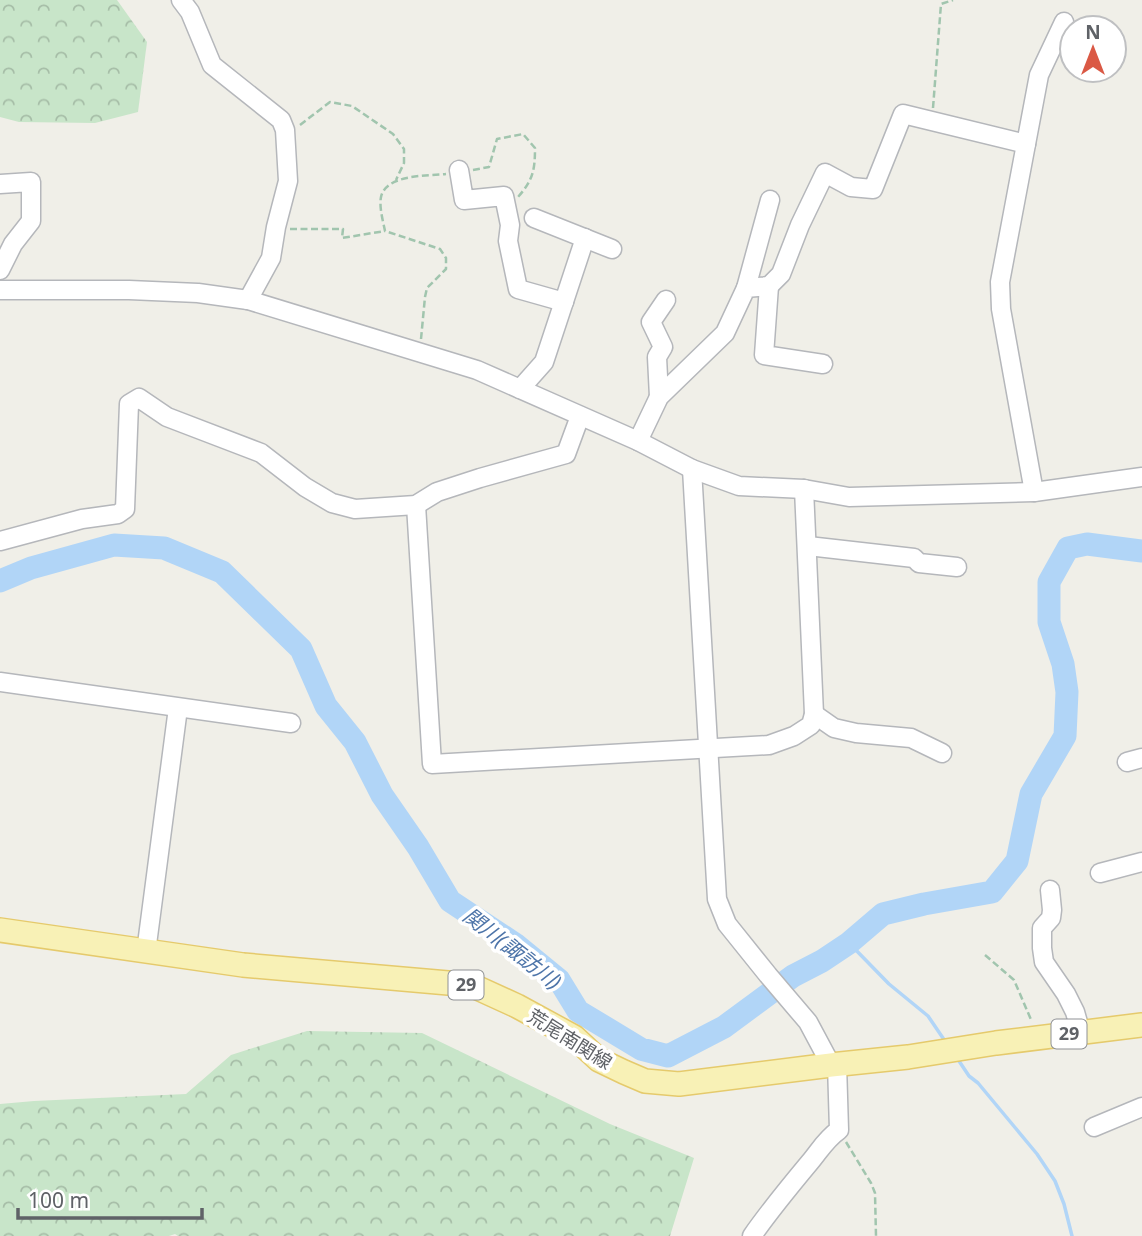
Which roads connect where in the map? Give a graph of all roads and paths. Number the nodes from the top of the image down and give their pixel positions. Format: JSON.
{"nodes":[{"id":1,"x":181,"y":0,"type":"edge"},
{"id":2,"x":953,"y":0,"type":"edge"},
{"id":3,"x":1058,"y":35,"type":"edge"},
{"id":4,"x":933,"y":121,"type":"junction"},
{"id":5,"x":285,"y":130,"type":"junction"},
{"id":6,"x":1026,"y":144,"type":"junction"},
{"id":7,"x":460,"y":171,"type":"junction"},
{"id":8,"x":397,"y":180,"type":"junction"},
{"id":9,"x":0,"y":184,"type":"edge"},
{"id":10,"x":770,"y":200,"type":"dead end"},
{"id":11,"x":507,"y":210,"type":"junction"},
{"id":12,"x":534,"y":219,"type":"dead end"},
{"id":13,"x":276,"y":227,"type":"junction"},
{"id":14,"x":385,"y":231,"type":"junction"},
{"id":15,"x":585,"y":238,"type":"junction"},
{"id":16,"x":612,"y":249,"type":"dead end"},
{"id":17,"x":0,"y":270,"type":"edge"},
{"id":18,"x":769,"y":286,"type":"junction"},
{"id":19,"x":746,"y":288,"type":"junction"},
{"id":20,"x":0,"y":290,"type":"edge"},
{"id":21,"x":248,"y":300,"type":"junction"},
{"id":22,"x":666,"y":300,"type":"dead end"},
{"id":23,"x":564,"y":302,"type":"junction"},
{"id":24,"x":420,"y":353,"type":"junction"},
{"id":25,"x":823,"y":364,"type":"dead end"},
{"id":26,"x":520,"y":389,"type":"junction"},
{"id":27,"x":659,"y":397,"type":"junction"},
{"id":28,"x":580,"y":416,"type":"junction"},
{"id":29,"x":638,"y":441,"type":"junction"},
{"id":30,"x":692,"y":469,"type":"junction"},
{"id":31,"x":1142,"y":477,"type":"edge"},
{"id":32,"x":804,"y":489,"type":"junction"},
{"id":33,"x":1034,"y":492,"type":"junction"},
{"id":34,"x":416,"y":505,"type":"junction"},
{"id":35,"x":0,"y":541,"type":"edge"},
{"id":36,"x":808,"y":546,"type":"junction"},
{"id":37,"x":957,"y":567,"type":"dead end"},
{"id":38,"x":0,"y":682,"type":"edge"},
{"id":39,"x":178,"y":708,"type":"junction"},
{"id":40,"x":814,"y":714,"type":"junction"},
{"id":41,"x":291,"y":723,"type":"dead end"},
{"id":42,"x":708,"y":748,"type":"junction"},
{"id":43,"x":942,"y":753,"type":"dead end"},
{"id":44,"x":1142,"y":862,"type":"edge"},
{"id":45,"x":1100,"y":873,"type":"dead end"},
{"id":46,"x":1050,"y":890,"type":"dead end"},
{"id":47,"x":0,"y":930,"type":"edge"},
{"id":48,"x":146,"y":952,"type":"junction"},
{"id":49,"x":985,"y":955,"type":"dead end"},
{"id":50,"x":1142,"y":1025,"type":"edge"},
{"id":51,"x":1081,"y":1033,"type":"junction"},
{"id":52,"x":1039,"y":1038,"type":"junction"},
{"id":53,"x":834,"y":1064,"type":"junction"},
{"id":54,"x":1142,"y":1107,"type":"edge"},
{"id":55,"x":1094,"y":1127,"type":"dead end"},
{"id":56,"x":839,"y":1130,"type":"junction"},
{"id":57,"x":752,"y":1236,"type":"edge"},
{"id":58,"x":876,"y":1236,"type":"edge"}],
"edges":[{"from":1,"to":5,"type":"street"},
{"from":2,"to":4,"type":"path"},
{"from":3,"to":6,"type":"street"},
{"from":4,"to":6,"type":"street"},
{"from":4,"to":18,"type":"street"},
{"from":5,"to":8,"type":"path"},
{"from":5,"to":13,"type":"street"},
{"from":6,"to":33,"type":"street"},
{"from":7,"to":8,"type":"path"},
{"from":7,"to":11,"type":"street"},
{"from":7,"to":11,"type":"path"},
{"from":8,"to":14,"type":"path"},
{"from":9,"to":17,"type":"street"},
{"from":10,"to":19,"type":"street"},
{"from":11,"to":23,"type":"street"},
{"from":12,"to":15,"type":"street"},
{"from":13,"to":14,"type":"path"},
{"from":13,"to":21,"type":"street"},
{"from":14,"to":24,"type":"path"},
{"from":15,"to":16,"type":"street"},
{"from":15,"to":23,"type":"street"},
{"from":18,"to":19,"type":"street"},
{"from":18,"to":25,"type":"street"},
{"from":19,"to":27,"type":"street"},
{"from":20,"to":21,"type":"street"},
{"from":21,"to":24,"type":"street"},
{"from":22,"to":27,"type":"street"},
{"from":23,"to":26,"type":"street"},
{"from":24,"to":26,"type":"street"},
{"from":26,"to":28,"type":"street"},
{"from":27,"to":29,"type":"street"},
{"from":28,"to":29,"type":"street"},
{"from":28,"to":34,"type":"street"},
{"from":29,"to":30,"type":"street"},
{"from":30,"to":32,"type":"street"},
{"from":30,"to":42,"type":"street"},
{"from":31,"to":33,"type":"street"},
{"from":32,"to":33,"type":"street"},
{"from":32,"to":36,"type":"street"},
{"from":34,"to":35,"type":"street"},
{"from":34,"to":42,"type":"street"},
{"from":36,"to":37,"type":"street"},
{"from":36,"to":40,"type":"street"},
{"from":38,"to":39,"type":"street"},
{"from":39,"to":41,"type":"street"},
{"from":39,"to":48,"type":"street"},
{"from":40,"to":42,"type":"street"},
{"from":40,"to":43,"type":"street"},
{"from":42,"to":53,"type":"street"},
{"from":44,"to":45,"type":"street"},
{"from":46,"to":51,"type":"street"},
{"from":47,"to":48,"type":"main road","name":"荒尾南関線","number":"29"},
{"from":48,"to":53,"type":"main road","name":"荒尾南関線","number":"29"},
{"from":49,"to":52,"type":"path"},
{"from":50,"to":51,"type":"main road","name":"荒尾南関線","number":"29"},
{"from":51,"to":52,"type":"main road","name":"荒尾南関線","number":"29"},
{"from":52,"to":53,"type":"main road","name":"荒尾南関線","number":"29"},
{"from":53,"to":56,"type":"street"},
{"from":54,"to":55,"type":"street"},
{"from":56,"to":57,"type":"street"},
{"from":56,"to":58,"type":"path"}]}
